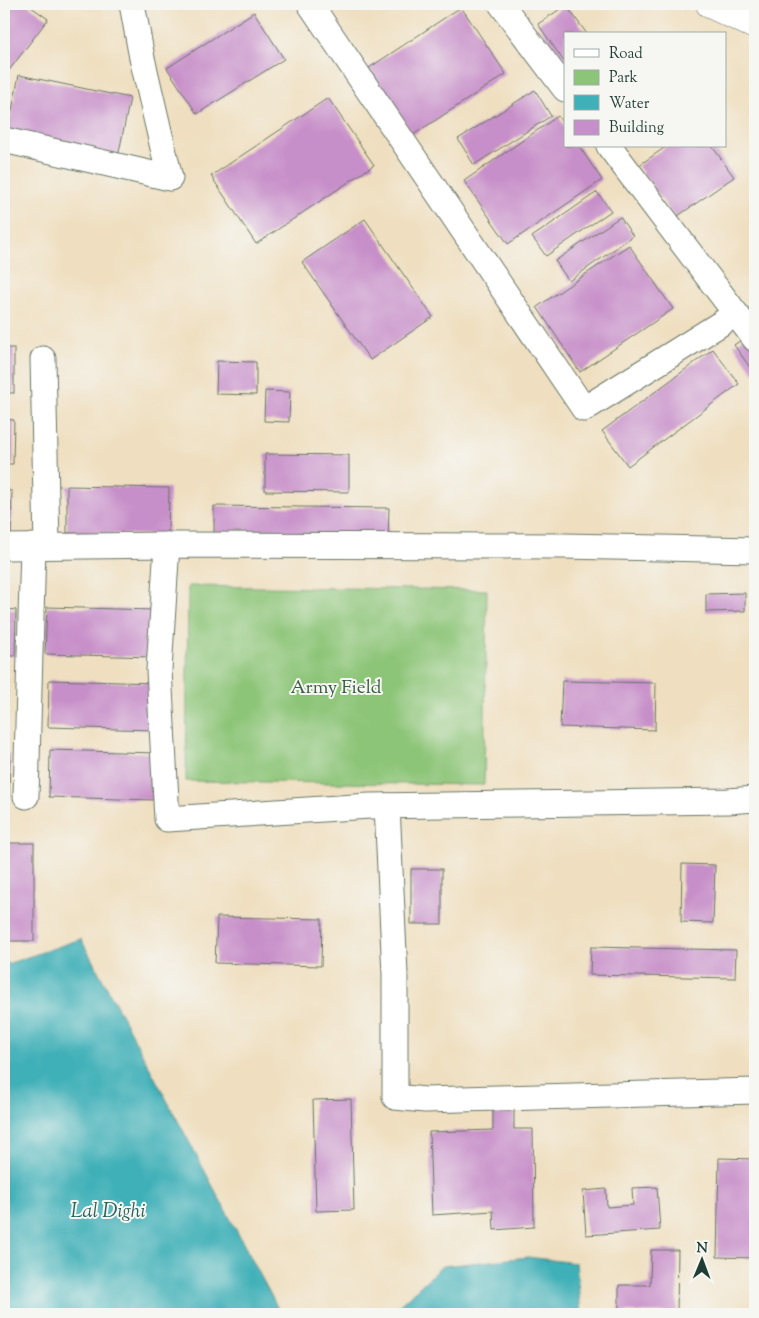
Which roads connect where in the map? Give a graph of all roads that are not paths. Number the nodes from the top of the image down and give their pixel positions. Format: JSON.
{"nodes":[{"id":1,"x":132,"y":4,"type":"edge"},
{"id":2,"x":310,"y":4,"type":"edge"},
{"id":3,"x":501,"y":4,"type":"edge"},
{"id":4,"x":710,"y":4,"type":"edge"},
{"id":5,"x":755,"y":25,"type":"edge"},
{"id":6,"x":564,"y":87,"type":"edge"},
{"id":7,"x":4,"y":140,"type":"edge"},
{"id":8,"x":611,"y":148,"type":"edge"},
{"id":9,"x":736,"y":314,"type":"junction"},
{"id":10,"x":755,"y":339,"type":"edge"},
{"id":11,"x":43,"y":359,"type":"dead end"},
{"id":12,"x":167,"y":545,"type":"junction"},
{"id":13,"x":40,"y":546,"type":"junction"},
{"id":14,"x":4,"y":547,"type":"edge"},
{"id":15,"x":755,"y":550,"type":"edge"},
{"id":16,"x":26,"y":796,"type":"dead end"},
{"id":17,"x":755,"y":799,"type":"edge"},
{"id":18,"x":387,"y":806,"type":"junction"},
{"id":19,"x":755,"y":1091,"type":"edge"}],
"edges":[{"from":1,"to":7,"type":"street"},
{"from":2,"to":9,"type":"street"},
{"from":3,"to":6,"type":"street"},
{"from":4,"to":5,"type":"street"},
{"from":8,"to":9,"type":"street"},
{"from":9,"to":10,"type":"street"},
{"from":11,"to":13,"type":"street"},
{"from":12,"to":13,"type":"street"},
{"from":12,"to":15,"type":"street"},
{"from":12,"to":18,"type":"street"},
{"from":13,"to":14,"type":"street"},
{"from":13,"to":16,"type":"street"},
{"from":17,"to":18,"type":"street"},
{"from":18,"to":19,"type":"street"}]}
